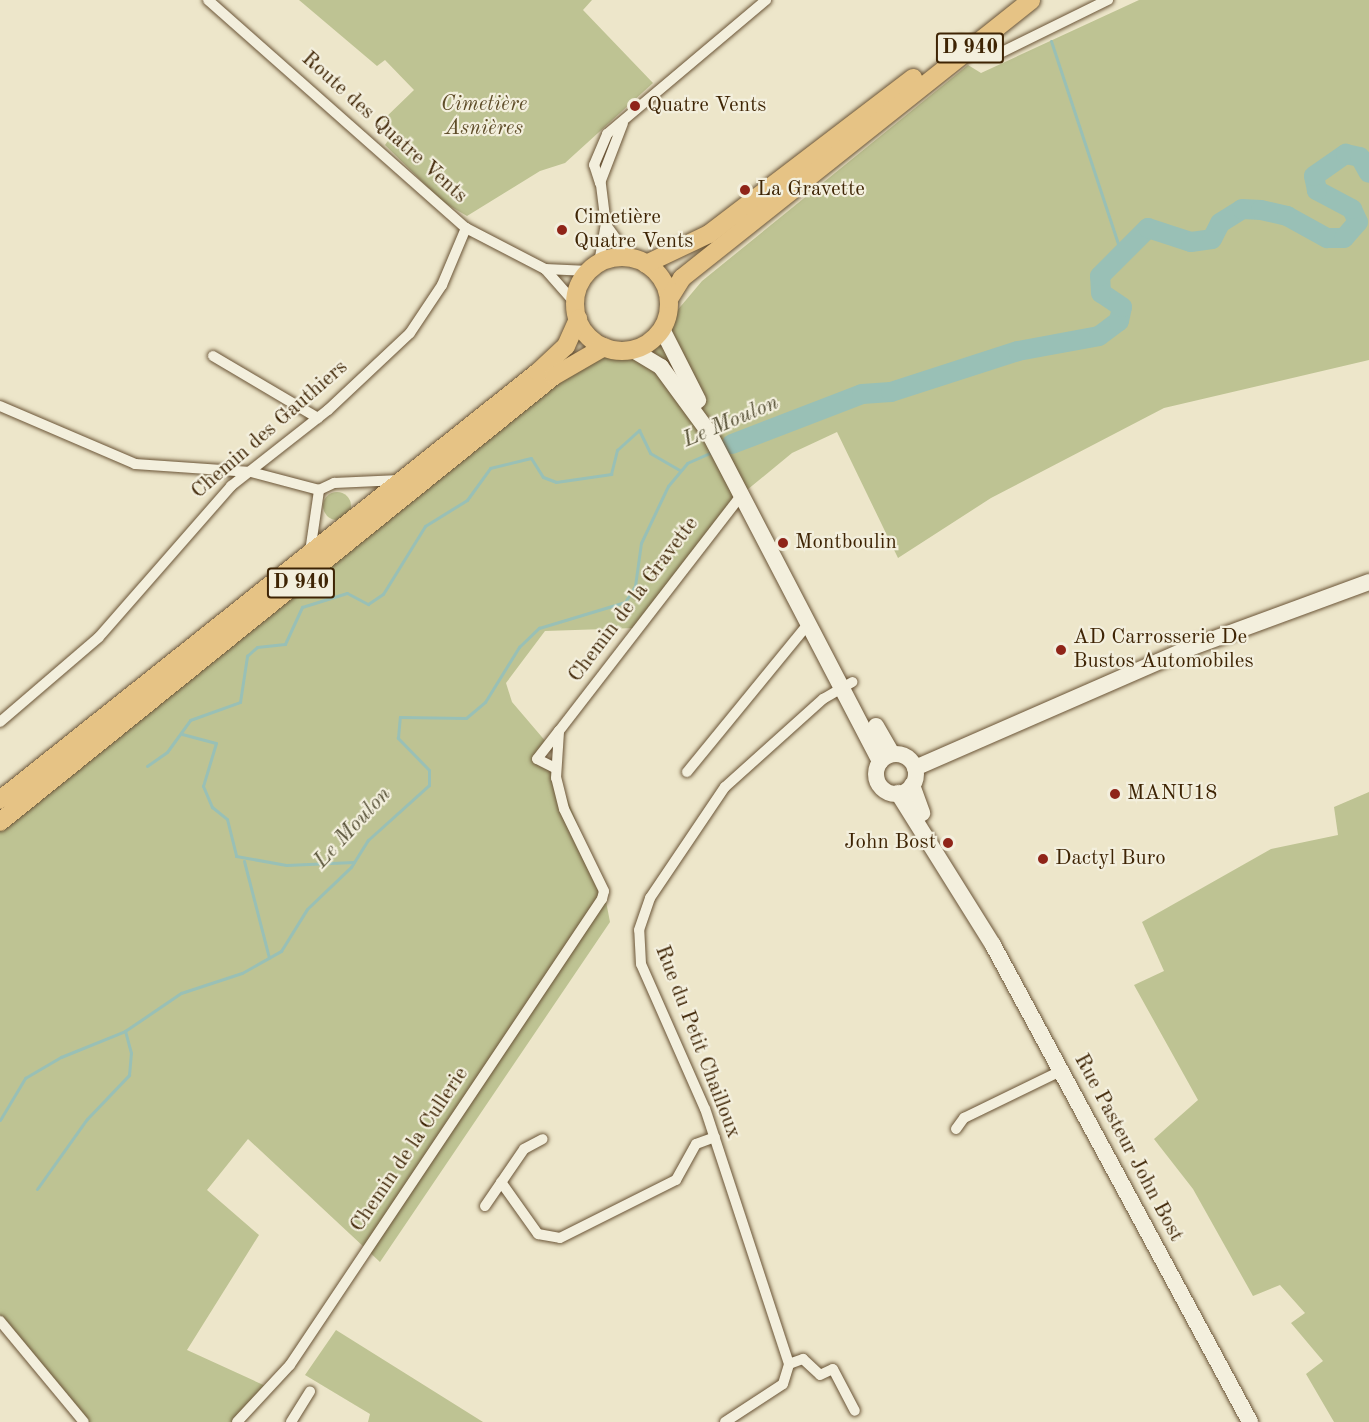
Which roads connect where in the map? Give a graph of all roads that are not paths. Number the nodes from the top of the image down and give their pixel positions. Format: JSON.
{"nodes":[{"id":1,"x":208,"y":0,"type":"edge"},
{"id":2,"x":766,"y":0,"type":"edge"},
{"id":3,"x":1014,"y":0,"type":"edge"},
{"id":4,"x":1031,"y":0,"type":"edge"},
{"id":5,"x":1108,"y":0,"type":"edge"},
{"id":6,"x":965,"y":45,"type":"junction"},
{"id":7,"x":623,"y":123,"type":"junction"},
{"id":8,"x":600,"y":183,"type":"junction"},
{"id":9,"x":606,"y":225,"type":"junction"},
{"id":10,"x":466,"y":228,"type":"junction"},
{"id":11,"x":638,"y":261,"type":"junction"},
{"id":12,"x":594,"y":267,"type":"junction"},
{"id":13,"x":545,"y":269,"type":"junction"},
{"id":14,"x":669,"y":299,"type":"junction"},
{"id":15,"x":576,"y":311,"type":"junction"},
{"id":16,"x":662,"y":329,"type":"junction"},
{"id":17,"x":604,"y":347,"type":"junction"},
{"id":18,"x":633,"y":350,"type":"junction"},
{"id":19,"x":213,"y":356,"type":"dead end"},
{"id":20,"x":0,"y":406,"type":"edge"},
{"id":21,"x":318,"y":418,"type":"junction"},
{"id":22,"x":711,"y":429,"type":"junction"},
{"id":23,"x":728,"y":461,"type":"junction"},
{"id":24,"x":251,"y":472,"type":"junction"},
{"id":25,"x":401,"y":480,"type":"junction"},
{"id":26,"x":320,"y":490,"type":"junction"},
{"id":27,"x":742,"y":494,"type":"junction"},
{"id":28,"x":310,"y":554,"type":"junction"},
{"id":29,"x":1369,"y":582,"type":"edge"},
{"id":30,"x":809,"y":623,"type":"junction"},
{"id":31,"x":848,"y":684,"type":"junction"},
{"id":32,"x":0,"y":722,"type":"edge"},
{"id":33,"x":559,"y":731,"type":"junction"},
{"id":34,"x":886,"y":758,"type":"junction"},
{"id":35,"x":555,"y":768,"type":"junction"},
{"id":36,"x":915,"y":768,"type":"junction"},
{"id":37,"x":687,"y":772,"type":"dead end"},
{"id":38,"x":905,"y":789,"type":"junction"},
{"id":39,"x":0,"y":800,"type":"edge"},
{"id":40,"x":0,"y":822,"type":"edge"},
{"id":41,"x":604,"y":891,"type":"joint"},
{"id":42,"x":1061,"y":1071,"type":"junction"},
{"id":43,"x":956,"y":1129,"type":"dead end"},
{"id":44,"x":715,"y":1137,"type":"junction"},
{"id":45,"x":543,"y":1139,"type":"dead end"},
{"id":46,"x":501,"y":1182,"type":"junction"},
{"id":47,"x":485,"y":1206,"type":"dead end"},
{"id":48,"x":0,"y":1321,"type":"edge"},
{"id":49,"x":789,"y":1364,"type":"junction"},
{"id":50,"x":310,"y":1392,"type":"dead end"},
{"id":51,"x":855,"y":1411,"type":"dead end"},
{"id":52,"x":84,"y":1422,"type":"edge"},
{"id":53,"x":237,"y":1422,"type":"edge"},
{"id":54,"x":291,"y":1422,"type":"edge"},
{"id":55,"x":725,"y":1422,"type":"edge"},
{"id":56,"x":1250,"y":1422,"type":"edge"}],
"edges":[{"from":1,"to":10,"type":"street","name":"Route des Quatre Vents"},
{"from":2,"to":7,"type":"street"},
{"from":3,"to":6,"type":"main road","number":"D 940"},
{"from":4,"to":6,"type":"main road","number":"D 940"},
{"from":5,"to":6,"type":"street"},
{"from":6,"to":11,"type":"main road","number":"D 940"},
{"from":6,"to":14,"type":"main road","number":"D 940"},
{"from":7,"to":8,"type":"street"},
{"from":7,"to":8,"type":"street"},
{"from":8,"to":9,"type":"street"},
{"from":9,"to":11,"type":"street"},
{"from":9,"to":12,"type":"street"},
{"from":10,"to":13,"type":"street","name":"Route des Quatre Vents"},
{"from":10,"to":21,"type":"street","name":"Chemin des Gauthiers"},
{"from":11,"to":12,"type":"main road"},
{"from":11,"to":14,"type":"main road"},
{"from":12,"to":13,"type":"street"},
{"from":12,"to":15,"type":"main road"},
{"from":13,"to":15,"type":"street"},
{"from":14,"to":16,"type":"main road"},
{"from":15,"to":17,"type":"main road"},
{"from":15,"to":25,"type":"main road","number":"D 940"},
{"from":16,"to":18,"type":"main road"},
{"from":16,"to":22,"type":"main road"},
{"from":17,"to":18,"type":"main road"},
{"from":17,"to":40,"type":"main road","number":"D 940"},
{"from":18,"to":22,"type":"main road"},
{"from":19,"to":21,"type":"street"},
{"from":20,"to":24,"type":"street"},
{"from":21,"to":24,"type":"street","name":"Chemin des Gauthiers"},
{"from":22,"to":23,"type":"main road"},
{"from":23,"to":27,"type":"main road"},
{"from":23,"to":31,"type":"main road"},
{"from":24,"to":26,"type":"street"},
{"from":24,"to":32,"type":"street","name":"Chemin des Gauthiers"},
{"from":25,"to":26,"type":"street"},
{"from":25,"to":28,"type":"main road","number":"D 940"},
{"from":26,"to":28,"type":"street"},
{"from":27,"to":30,"type":"main road"},
{"from":27,"to":33,"type":"street","name":"Chemin de la Gravette"},
{"from":28,"to":39,"type":"main road","number":"D 940"},
{"from":29,"to":36,"type":"main road"},
{"from":30,"to":31,"type":"main road"},
{"from":30,"to":37,"type":"street"},
{"from":31,"to":34,"type":"main road"},
{"from":31,"to":44,"type":"street","name":"Rue du Petit Chailloux"},
{"from":33,"to":35,"type":"street","name":"Chemin de la Gravette"},
{"from":33,"to":35,"type":"street","name":"Chemin de la Gravette"},
{"from":34,"to":36,"type":"main road"},
{"from":34,"to":38,"type":"main road"},
{"from":35,"to":41,"type":"street","name":"Chemin de la Gravette"},
{"from":36,"to":38,"type":"main road"},
{"from":38,"to":42,"type":"main road","name":"Rue Pasteur John Bost"},
{"from":41,"to":53,"type":"street","name":"Chemin de la Cullerie"},
{"from":42,"to":43,"type":"street"},
{"from":42,"to":56,"type":"main road","name":"Rue Pasteur John Bost"},
{"from":44,"to":46,"type":"street"},
{"from":44,"to":49,"type":"street","name":"Rue du Petit Chailloux"},
{"from":45,"to":46,"type":"street"},
{"from":46,"to":47,"type":"street"},
{"from":48,"to":52,"type":"street"},
{"from":49,"to":51,"type":"street"},
{"from":49,"to":55,"type":"street"},
{"from":50,"to":54,"type":"street"}]}
